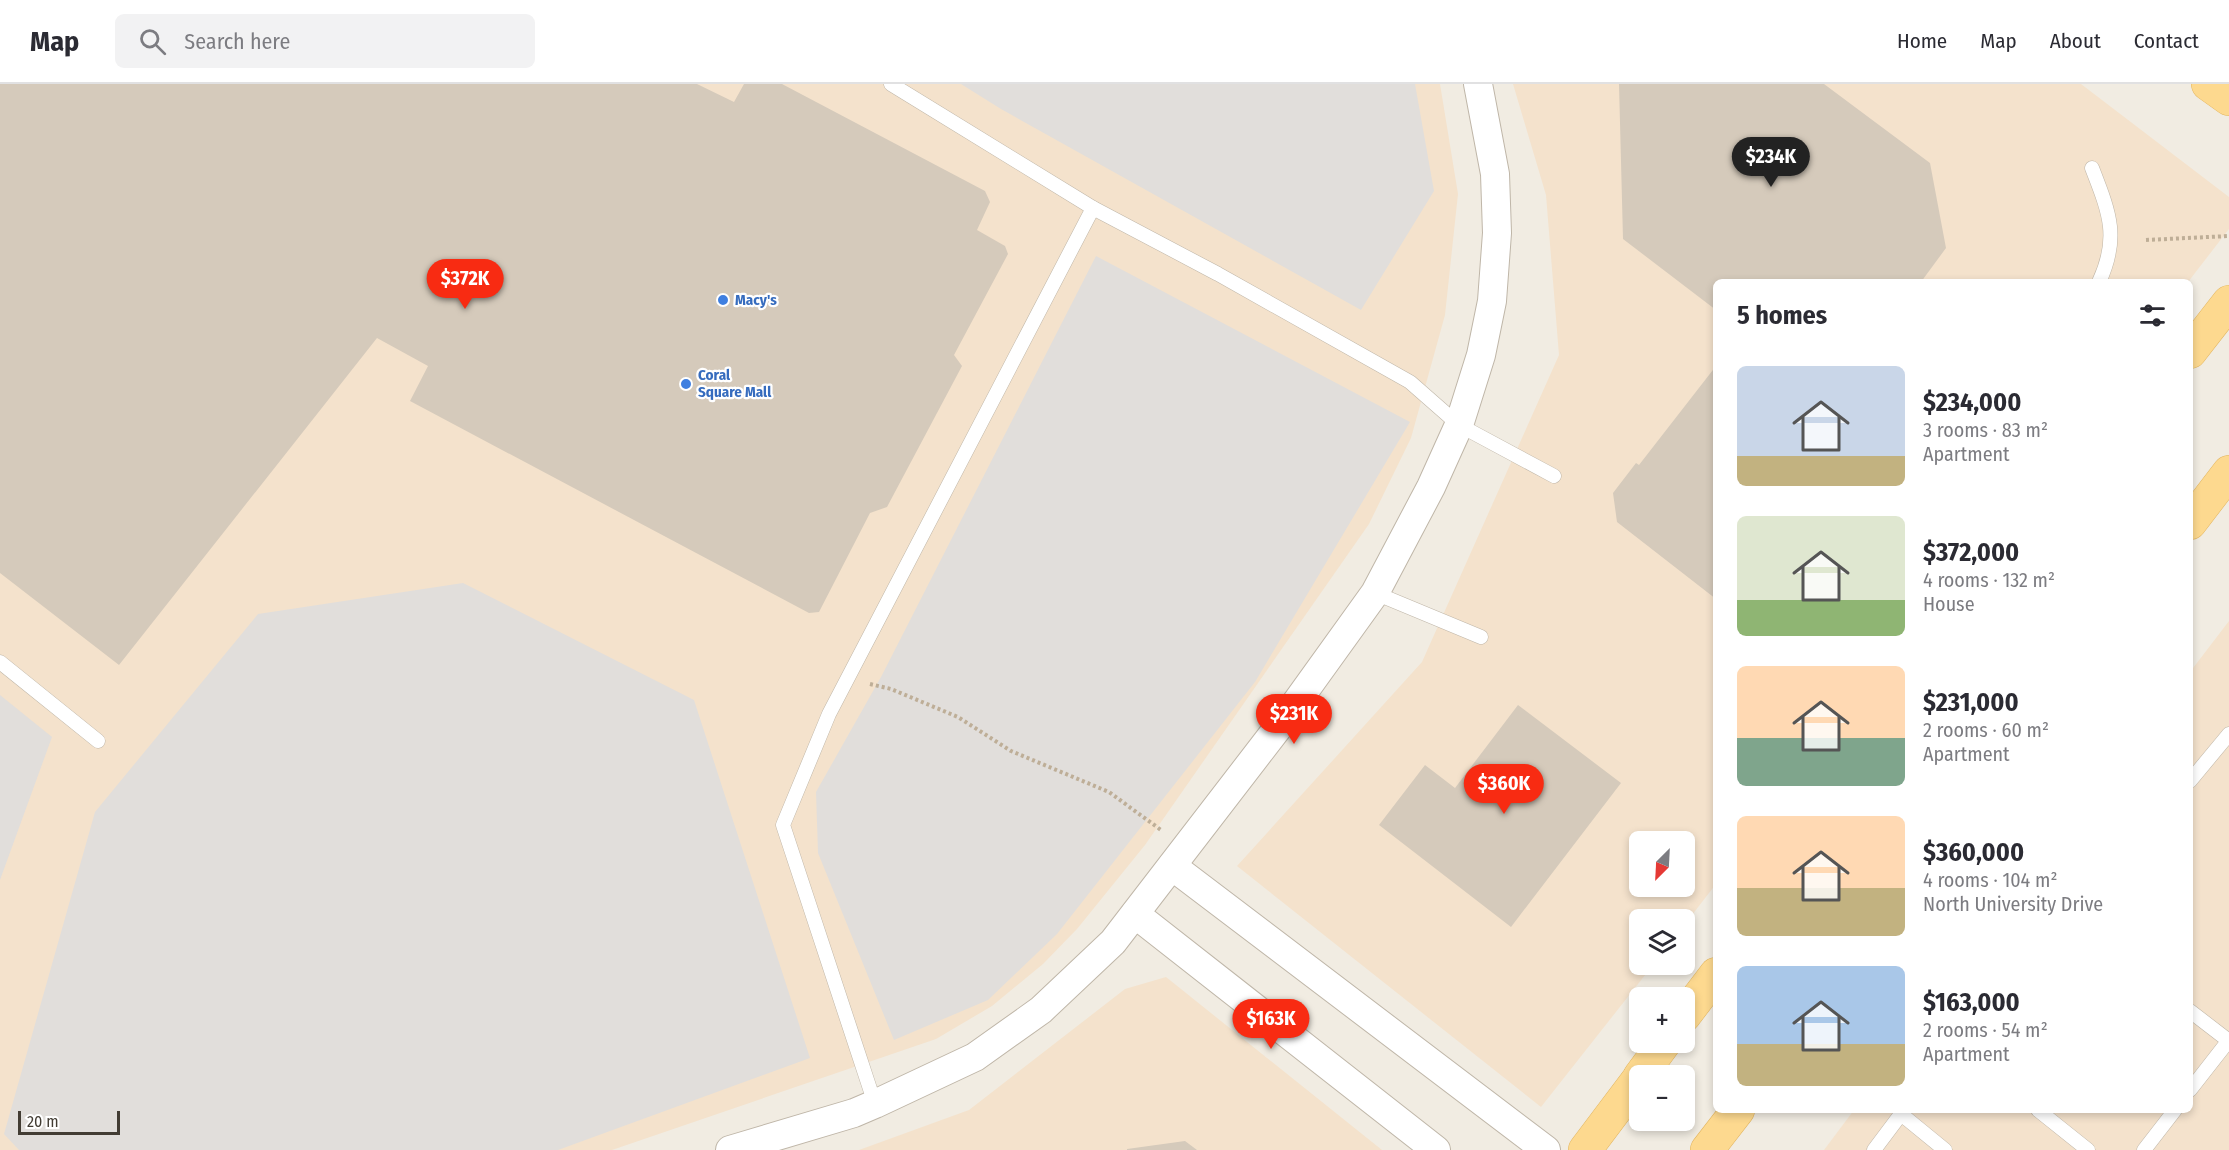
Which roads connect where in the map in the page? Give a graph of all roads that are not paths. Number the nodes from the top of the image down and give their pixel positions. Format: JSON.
{"nodes":[{"id":1,"x":891,"y":84,"type":"edge"},
{"id":2,"x":1478,"y":84,"type":"edge"},
{"id":3,"x":2208,"y":84,"type":"edge"},
{"id":4,"x":2229,"y":99,"type":"edge"},
{"id":5,"x":2092,"y":168,"type":"dead end"},
{"id":6,"x":1093,"y":208,"type":"junction"},
{"id":7,"x":2100,"y":279,"type":"edge"},
{"id":8,"x":2229,"y":302,"type":"edge"},
{"id":9,"x":2193,"y":348,"type":"edge"},
{"id":10,"x":1459,"y":425,"type":"junction"},
{"id":11,"x":2229,"y":472,"type":"edge"},
{"id":12,"x":1554,"y":476,"type":"dead end"},
{"id":13,"x":2193,"y":519,"type":"edge"},
{"id":14,"x":1375,"y":593,"type":"junction"},
{"id":15,"x":1481,"y":637,"type":"dead end"},
{"id":16,"x":0,"y":662,"type":"edge"},
{"id":17,"x":2229,"y":734,"type":"edge"},
{"id":18,"x":98,"y":741,"type":"dead end"},
{"id":19,"x":2193,"y":777,"type":"edge"},
{"id":20,"x":1172,"y":866,"type":"junction"},
{"id":21,"x":1135,"y":914,"type":"junction"},
{"id":22,"x":1713,"y":978,"type":"edge"},
{"id":23,"x":1695,"y":1002,"type":"edge"},
{"id":24,"x":2193,"y":1013,"type":"edge"},
{"id":25,"x":2229,"y":1040,"type":"edge"},
{"id":26,"x":2193,"y":1086,"type":"edge"},
{"id":27,"x":1629,"y":1091,"type":"edge"},
{"id":28,"x":875,"y":1104,"type":"junction"},
{"id":29,"x":1736,"y":1113,"type":"edge"},
{"id":30,"x":2047,"y":1113,"type":"edge"},
{"id":31,"x":2173,"y":1113,"type":"edge"},
{"id":32,"x":730,"y":1150,"type":"edge"},
{"id":33,"x":1436,"y":1150,"type":"edge"},
{"id":34,"x":1546,"y":1150,"type":"edge"},
{"id":35,"x":1585,"y":1150,"type":"edge"},
{"id":36,"x":1707,"y":1150,"type":"edge"},
{"id":37,"x":1874,"y":1150,"type":"edge"},
{"id":38,"x":1945,"y":1150,"type":"edge"},
{"id":39,"x":2088,"y":1150,"type":"edge"},
{"id":40,"x":2144,"y":1150,"type":"edge"}],
"edges":[{"from":1,"to":6,"type":"lane"},
{"from":2,"to":10,"type":"street"},
{"from":3,"to":4,"type":"main road"},
{"from":5,"to":7,"type":"lane"},
{"from":6,"to":10,"type":"lane"},
{"from":6,"to":28,"type":"lane"},
{"from":8,"to":9,"type":"main road"},
{"from":10,"to":12,"type":"lane"},
{"from":10,"to":14,"type":"street"},
{"from":11,"to":13,"type":"main road"},
{"from":14,"to":15,"type":"lane"},
{"from":14,"to":20,"type":"street"},
{"from":16,"to":18,"type":"lane"},
{"from":17,"to":19,"type":"lane"},
{"from":20,"to":21,"type":"street"},
{"from":20,"to":34,"type":"street"},
{"from":21,"to":28,"type":"street"},
{"from":21,"to":33,"type":"street"},
{"from":22,"to":23,"type":"main road"},
{"from":24,"to":25,"type":"lane"},
{"from":25,"to":26,"type":"lane"},
{"from":27,"to":35,"type":"main road"},
{"from":28,"to":32,"type":"street"},
{"from":29,"to":36,"type":"main road"},
{"from":30,"to":39,"type":"lane"},
{"from":31,"to":40,"type":"lane"},
{"from":37,"to":38,"type":"lane"}]}
